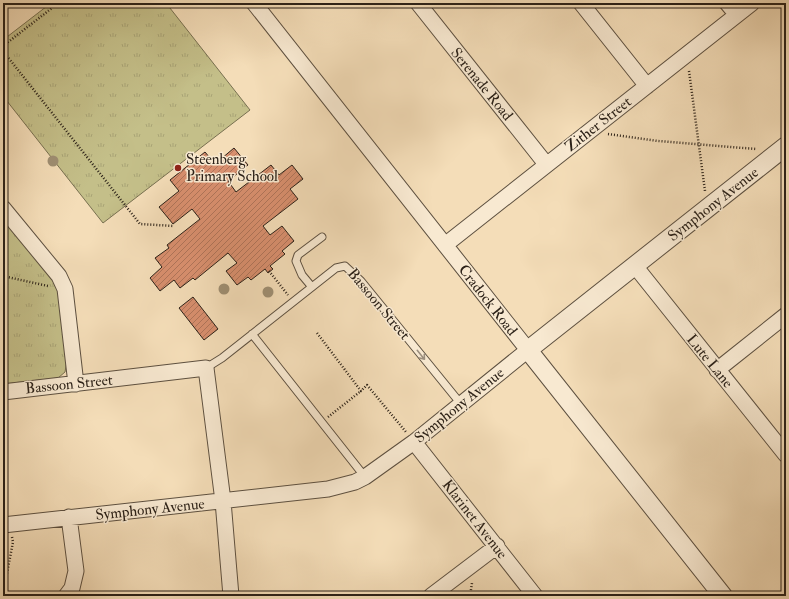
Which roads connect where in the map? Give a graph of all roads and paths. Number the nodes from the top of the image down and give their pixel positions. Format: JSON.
{"nodes":[{"id":1,"x":47,"y":3,"type":"edge"},
{"id":2,"x":254,"y":3,"type":"edge"},
{"id":3,"x":418,"y":3,"type":"edge"},
{"id":4,"x":581,"y":3,"type":"edge"},
{"id":5,"x":727,"y":3,"type":"edge"},
{"id":6,"x":752,"y":3,"type":"edge"},
{"id":7,"x":737,"y":15,"type":"junction"},
{"id":8,"x":3,"y":46,"type":"edge"},
{"id":9,"x":3,"y":51,"type":"edge"},
{"id":10,"x":686,"y":55,"type":"junction"},
{"id":11,"x":647,"y":86,"type":"junction"},
{"id":12,"x":597,"y":125,"type":"junction"},
{"id":13,"x":700,"y":144,"type":"junction"},
{"id":14,"x":786,"y":146,"type":"edge"},
{"id":15,"x":758,"y":149,"type":"dead end"},
{"id":16,"x":546,"y":164,"type":"junction"},
{"id":17,"x":706,"y":191,"type":"dead end"},
{"id":18,"x":3,"y":208,"type":"edge"},
{"id":19,"x":174,"y":226,"type":"dead end"},
{"id":20,"x":322,"y":237,"type":"dead end"},
{"id":21,"x":445,"y":245,"type":"junction"},
{"id":22,"x":635,"y":266,"type":"junction"},
{"id":23,"x":269,"y":271,"type":"dead end"},
{"id":24,"x":3,"y":276,"type":"edge"},
{"id":25,"x":312,"y":287,"type":"junction"},
{"id":26,"x":65,"y":289,"type":"junction"},
{"id":27,"x":293,"y":301,"type":"junction"},
{"id":28,"x":786,"y":315,"type":"edge"},
{"id":29,"x":252,"y":334,"type":"junction"},
{"id":30,"x":317,"y":334,"type":"dead end"},
{"id":31,"x":528,"y":350,"type":"junction"},
{"id":32,"x":206,"y":368,"type":"junction"},
{"id":33,"x":717,"y":370,"type":"junction"},
{"id":34,"x":76,"y":384,"type":"junction"},
{"id":35,"x":361,"y":391,"type":"junction"},
{"id":36,"x":3,"y":392,"type":"edge"},
{"id":37,"x":460,"y":404,"type":"junction"},
{"id":38,"x":322,"y":422,"type":"junction"},
{"id":39,"x":414,"y":442,"type":"junction"},
{"id":40,"x":786,"y":455,"type":"edge"},
{"id":41,"x":365,"y":477,"type":"junction"},
{"id":42,"x":223,"y":500,"type":"junction"},
{"id":43,"x":70,"y":518,"type":"junction"},
{"id":44,"x":6,"y":524,"type":"edge"},
{"id":45,"x":496,"y":546,"type":"junction"},
{"id":46,"x":3,"y":594,"type":"edge"},
{"id":47,"x":721,"y":595,"type":"edge"},
{"id":48,"x":66,"y":596,"type":"edge"},
{"id":49,"x":231,"y":596,"type":"edge"},
{"id":50,"x":431,"y":596,"type":"edge"},
{"id":51,"x":535,"y":596,"type":"edge"}],
"edges":[{"from":1,"to":8,"type":"path"},
{"from":2,"to":21,"type":"street","name":"Cradock Road"},
{"from":3,"to":16,"type":"street","name":"Serenade Road"},
{"from":4,"to":11,"type":"street"},
{"from":5,"to":7,"type":"street"},
{"from":6,"to":7,"type":"street","name":"Zither Street"},
{"from":7,"to":10,"type":"street","name":"Zither Street"},
{"from":9,"to":19,"type":"path"},
{"from":10,"to":11,"type":"street","name":"Zither Street"},
{"from":10,"to":13,"type":"path"},
{"from":11,"to":12,"type":"street","name":"Zither Street"},
{"from":12,"to":13,"type":"path"},
{"from":12,"to":16,"type":"street","name":"Zither Street"},
{"from":13,"to":15,"type":"path"},
{"from":13,"to":17,"type":"path"},
{"from":14,"to":22,"type":"street","name":"Symphony Avenue"},
{"from":16,"to":21,"type":"street","name":"Zither Street"},
{"from":18,"to":26,"type":"street"},
{"from":20,"to":25,"type":"lane"},
{"from":21,"to":31,"type":"street","name":"Cradock Road"},
{"from":22,"to":31,"type":"street","name":"Symphony Avenue"},
{"from":22,"to":33,"type":"street","name":"Lute Lane"},
{"from":23,"to":27,"type":"path"},
{"from":24,"to":26,"type":"path"},
{"from":25,"to":27,"type":"lane","name":"Bassoon Street"},
{"from":25,"to":37,"type":"lane","name":"Bassoon Street","one_way":true},
{"from":26,"to":34,"type":"street"},
{"from":27,"to":29,"type":"lane","name":"Bassoon Street"},
{"from":28,"to":33,"type":"street"},
{"from":29,"to":32,"type":"lane","name":"Bassoon Street"},
{"from":29,"to":38,"type":"lane"},
{"from":30,"to":35,"type":"path"},
{"from":31,"to":37,"type":"street","name":"Symphony Avenue"},
{"from":31,"to":47,"type":"street","name":"Cradock Road"},
{"from":32,"to":34,"type":"street","name":"Bassoon Street"},
{"from":32,"to":42,"type":"street"},
{"from":33,"to":40,"type":"street","name":"Lute Lane"},
{"from":34,"to":36,"type":"street","name":"Bassoon Street"},
{"from":35,"to":38,"type":"path"},
{"from":35,"to":39,"type":"path"},
{"from":37,"to":39,"type":"street","name":"Symphony Avenue"},
{"from":38,"to":41,"type":"lane"},
{"from":39,"to":41,"type":"street","name":"Symphony Avenue"},
{"from":39,"to":45,"type":"street","name":"Klarinet Avenue"},
{"from":41,"to":42,"type":"street","name":"Symphony Avenue"},
{"from":42,"to":43,"type":"street","name":"Symphony Avenue"},
{"from":42,"to":49,"type":"street"},
{"from":43,"to":44,"type":"street","name":"Symphony Avenue"},
{"from":43,"to":48,"type":"street"},
{"from":44,"to":46,"type":"path"},
{"from":45,"to":50,"type":"street"},
{"from":45,"to":51,"type":"street","name":"Klarinet Avenue"}]}
